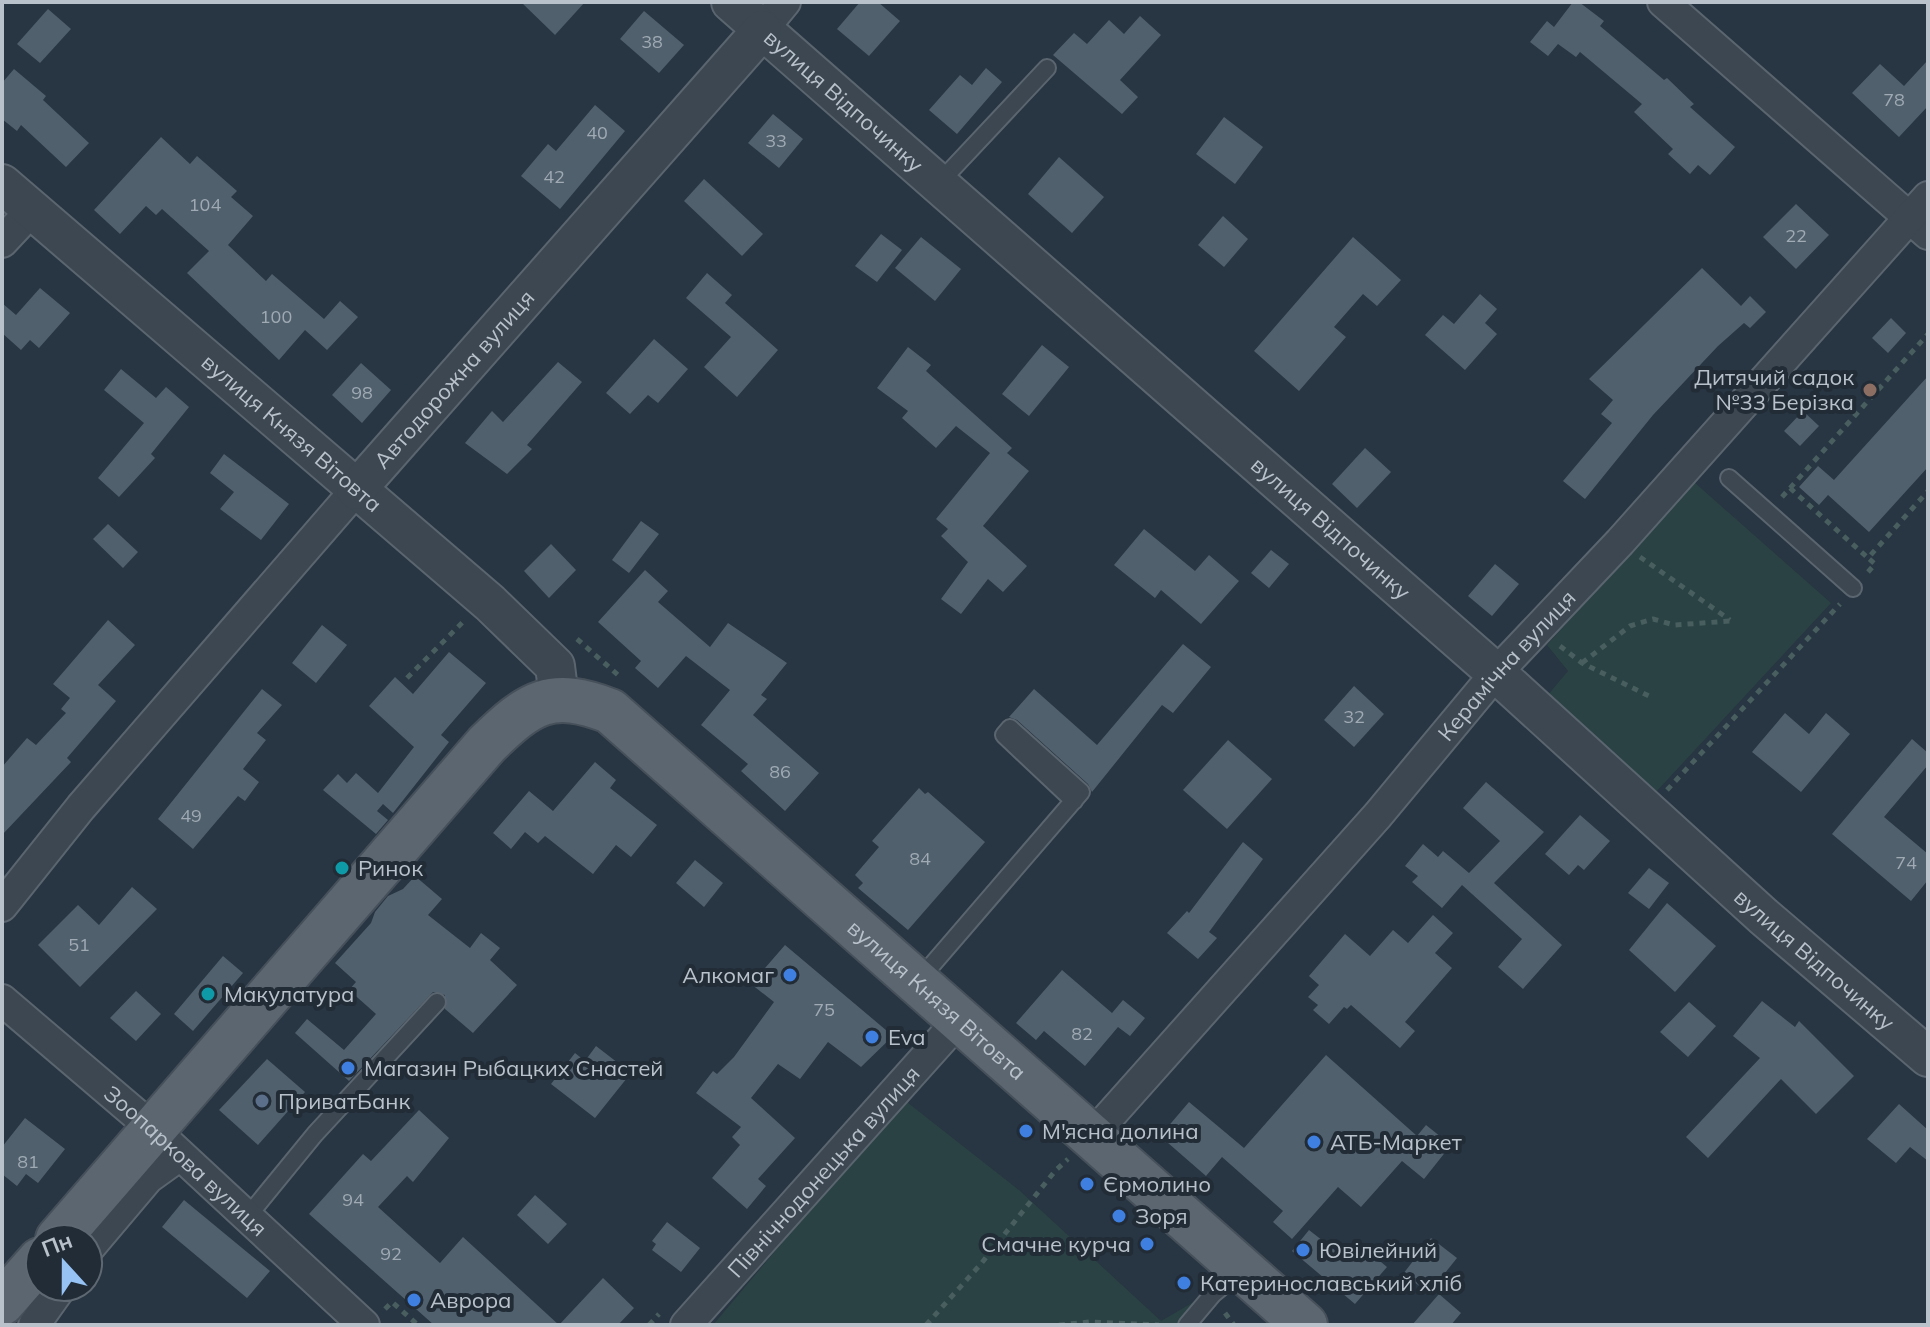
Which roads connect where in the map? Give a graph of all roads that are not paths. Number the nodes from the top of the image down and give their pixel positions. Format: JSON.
{"nodes":[{"id":1,"x":731,"y":2,"type":"edge"},
{"id":2,"x":1663,"y":2,"type":"edge"},
{"id":3,"x":774,"y":16,"type":"edge"},
{"id":4,"x":1047,"y":68,"type":"dead end"},
{"id":5,"x":939,"y":183,"type":"junction"},
{"id":6,"x":2,"y":184,"type":"edge"},
{"id":7,"x":32,"y":210,"type":"junction"},
{"id":8,"x":1922,"y":216,"type":"edge"},
{"id":9,"x":2,"y":242,"type":"edge"},
{"id":10,"x":1729,"y":478,"type":"dead end"},
{"id":11,"x":356,"y":490,"type":"junction"},
{"id":12,"x":1853,"y":588,"type":"road end"},
{"id":13,"x":1496,"y":673,"type":"junction"},
{"id":14,"x":559,"y":698,"type":"junction"},
{"id":15,"x":1074,"y":801,"type":"junction"},
{"id":16,"x":2,"y":906,"type":"edge"},
{"id":17,"x":918,"y":982,"type":"junction"},
{"id":18,"x":2,"y":1000,"type":"edge"},
{"id":19,"x":437,"y":1002,"type":"dead end"},
{"id":20,"x":960,"y":1019,"type":"junction"},
{"id":21,"x":1928,"y":1057,"type":"edge"},
{"id":22,"x":167,"y":1143,"type":"junction"},
{"id":23,"x":1082,"y":1146,"type":"junction"},
{"id":24,"x":248,"y":1216,"type":"junction"},
{"id":25,"x":76,"y":1223,"type":"edge"},
{"id":26,"x":104,"y":1230,"type":"edge"},
{"id":27,"x":1243,"y":1269,"type":"junction"},
{"id":28,"x":24,"y":1278,"type":"edge"},
{"id":29,"x":2,"y":1303,"type":"edge"},
{"id":30,"x":50,"y":1303,"type":"edge"},
{"id":31,"x":34,"y":1325,"type":"edge"},
{"id":32,"x":364,"y":1325,"type":"edge"},
{"id":33,"x":686,"y":1325,"type":"edge"},
{"id":34,"x":1187,"y":1325,"type":"edge"},
{"id":35,"x":1305,"y":1325,"type":"edge"}],
"edges":[{"from":1,"to":3,"type":"street","name":"вулиця Відпочинку"},
{"from":2,"to":8,"type":"street"},
{"from":3,"to":5,"type":"street","name":"вулиця Відпочинку"},
{"from":3,"to":11,"type":"street","name":"Автодорожна вулиця"},
{"from":4,"to":5,"type":"lane"},
{"from":5,"to":13,"type":"street","name":"вулиця Відпочинку"},
{"from":6,"to":7,"type":"street","name":"вулиця Князя Вітовта"},
{"from":7,"to":9,"type":"street"},
{"from":7,"to":11,"type":"street","name":"вулиця Князя Вітовта"},
{"from":8,"to":13,"type":"street","name":"Керамічна вулиця"},
{"from":10,"to":12,"type":"lane"},
{"from":11,"to":14,"type":"street","name":"вулиця Князя Вітовта"},
{"from":11,"to":16,"type":"street","name":"Автодорожна вулиця"},
{"from":13,"to":21,"type":"street","name":"вулиця Відпочинку"},
{"from":13,"to":23,"type":"street","name":"Керамічна вулиця"},
{"from":14,"to":17,"type":"main road","name":"вулиця Князя Вітовта"},
{"from":14,"to":22,"type":"main road"},
{"from":15,"to":15,"type":"lane"},
{"from":15,"to":17,"type":"lane"},
{"from":17,"to":20,"type":"main road","name":"вулиця Князя Вітовта"},
{"from":18,"to":22,"type":"street","name":"Зоопаркова вулиця"},
{"from":19,"to":24,"type":"lane"},
{"from":20,"to":23,"type":"main road","name":"вулиця Князя Вітовта"},
{"from":20,"to":33,"type":"street","name":"Північнодонецька вулиця"},
{"from":22,"to":24,"type":"street","name":"Зоопаркова вулиця"},
{"from":22,"to":25,"type":"main road"},
{"from":22,"to":26,"type":"street"},
{"from":23,"to":27,"type":"main road","name":"вулиця Князя Вітовта"},
{"from":24,"to":32,"type":"street","name":"Зоопаркова вулиця"},
{"from":27,"to":34,"type":"lane"},
{"from":27,"to":35,"type":"main road","name":"вулиця Князя Вітовта"},
{"from":28,"to":29,"type":"main road"},
{"from":30,"to":31,"type":"street"}]}
